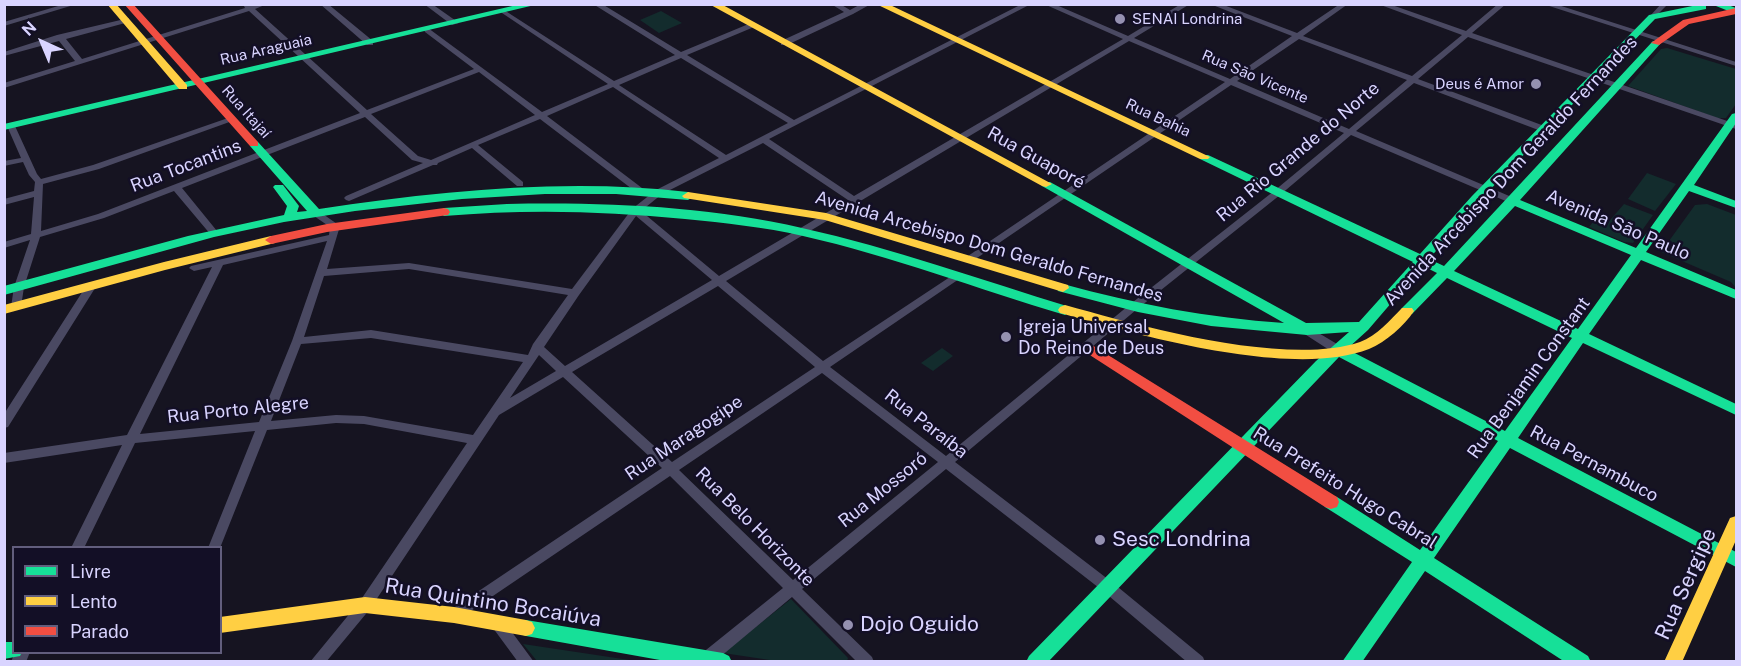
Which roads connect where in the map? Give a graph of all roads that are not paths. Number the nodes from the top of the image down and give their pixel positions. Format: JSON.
{"nodes":[{"id":1,"x":74,"y":4,"type":"edge"},
{"id":2,"x":111,"y":4,"type":"edge"},
{"id":3,"x":128,"y":4,"type":"edge"},
{"id":4,"x":264,"y":4,"type":"edge"},
{"id":5,"x":323,"y":4,"type":"edge"},
{"id":6,"x":427,"y":4,"type":"edge"},
{"id":7,"x":535,"y":4,"type":"edge"},
{"id":8,"x":596,"y":4,"type":"edge"},
{"id":9,"x":713,"y":4,"type":"edge"},
{"id":10,"x":834,"y":4,"type":"edge"},
{"id":11,"x":868,"y":4,"type":"edge"},
{"id":12,"x":880,"y":4,"type":"edge"},
{"id":13,"x":1028,"y":4,"type":"edge"},
{"id":14,"x":1047,"y":4,"type":"edge"},
{"id":15,"x":1187,"y":4,"type":"edge"},
{"id":16,"x":1213,"y":4,"type":"edge"},
{"id":17,"x":1345,"y":4,"type":"edge"},
{"id":18,"x":1381,"y":4,"type":"edge"},
{"id":19,"x":1503,"y":4,"type":"edge"},
{"id":20,"x":1546,"y":4,"type":"edge"},
{"id":21,"x":1665,"y":4,"type":"edge"},
{"id":22,"x":1717,"y":5,"type":"edge"},
{"id":23,"x":249,"y":7,"type":"edge"},
{"id":24,"x":1737,"y":11,"type":"edge"},
{"id":25,"x":504,"y":12,"type":"junction"},
{"id":26,"x":851,"y":12,"type":"junction"},
{"id":27,"x":1652,"y":17,"type":"junction"},
{"id":28,"x":126,"y":20,"type":"junction"},
{"id":29,"x":455,"y":23,"type":"junction"},
{"id":30,"x":4,"y":24,"type":"edge"},
{"id":31,"x":751,"y":25,"type":"junction"},
{"id":32,"x":428,"y":30,"type":"junction"},
{"id":33,"x":1636,"y":32,"type":"junction"},
{"id":34,"x":1467,"y":34,"type":"junction"},
{"id":35,"x":1298,"y":36,"type":"junction"},
{"id":36,"x":60,"y":37,"type":"junction"},
{"id":37,"x":1129,"y":38,"type":"junction"},
{"id":38,"x":1659,"y":39,"type":"junction"},
{"id":39,"x":151,"y":40,"type":"junction"},
{"id":40,"x":957,"y":41,"type":"junction"},
{"id":41,"x":370,"y":43,"type":"junction"},
{"id":42,"x":784,"y":43,"type":"junction"},
{"id":43,"x":4,"y":54,"type":"edge"},
{"id":44,"x":681,"y":56,"type":"junction"},
{"id":45,"x":305,"y":58,"type":"junction"},
{"id":46,"x":80,"y":62,"type":"junction"},
{"id":47,"x":1737,"y":64,"type":"edge"},
{"id":48,"x":480,"y":69,"type":"junction"},
{"id":49,"x":1594,"y":78,"type":"junction"},
{"id":50,"x":1411,"y":79,"type":"junction"},
{"id":51,"x":1231,"y":81,"type":"junction"},
{"id":52,"x":198,"y":83,"type":"junction"},
{"id":53,"x":1048,"y":85,"type":"junction"},
{"id":54,"x":1615,"y":85,"type":"junction"},
{"id":55,"x":4,"y":86,"type":"edge"},
{"id":56,"x":614,"y":86,"type":"junction"},
{"id":57,"x":183,"y":87,"type":"junction"},
{"id":58,"x":866,"y":87,"type":"junction"},
{"id":59,"x":366,"y":114,"type":"junction"},
{"id":60,"x":542,"y":117,"type":"junction"},
{"id":61,"x":231,"y":120,"type":"junction"},
{"id":62,"x":1734,"y":122,"type":"edge"},
{"id":63,"x":794,"y":123,"type":"junction"},
{"id":64,"x":8,"y":127,"type":"edge"},
{"id":65,"x":1544,"y":129,"type":"junction"},
{"id":66,"x":1350,"y":133,"type":"junction"},
{"id":67,"x":1153,"y":134,"type":"junction"},
{"id":68,"x":960,"y":137,"type":"junction"},
{"id":69,"x":763,"y":139,"type":"junction"},
{"id":70,"x":474,"y":146,"type":"junction"},
{"id":71,"x":257,"y":156,"type":"junction"},
{"id":72,"x":415,"y":158,"type":"junction"},
{"id":73,"x":725,"y":158,"type":"junction"},
{"id":74,"x":26,"y":159,"type":"junction"},
{"id":75,"x":434,"y":163,"type":"junction"},
{"id":76,"x":4,"y":164,"type":"edge"},
{"id":77,"x":415,"y":171,"type":"junction"},
{"id":78,"x":39,"y":182,"type":"junction"},
{"id":79,"x":520,"y":184,"type":"dead end"},
{"id":80,"x":1687,"y":186,"type":"junction"},
{"id":81,"x":176,"y":188,"type":"junction"},
{"id":82,"x":373,"y":189,"type":"junction"},
{"id":83,"x":639,"y":190,"type":"junction"},
{"id":84,"x":659,"y":192,"type":"junction"},
{"id":85,"x":38,"y":193,"type":"junction"},
{"id":86,"x":1277,"y":193,"type":"junction"},
{"id":87,"x":1480,"y":193,"type":"junction"},
{"id":88,"x":1065,"y":194,"type":"junction"},
{"id":89,"x":349,"y":198,"type":"dead end"},
{"id":90,"x":854,"y":200,"type":"junction"},
{"id":91,"x":1512,"y":200,"type":"junction"},
{"id":92,"x":4,"y":202,"type":"edge"},
{"id":93,"x":376,"y":204,"type":"junction"},
{"id":94,"x":1737,"y":205,"type":"edge"},
{"id":95,"x":635,"y":211,"type":"junction"},
{"id":96,"x":317,"y":214,"type":"junction"},
{"id":97,"x":826,"y":217,"type":"junction"},
{"id":98,"x":289,"y":218,"type":"junction"},
{"id":99,"x":801,"y":231,"type":"junction"},
{"id":100,"x":334,"y":232,"type":"junction"},
{"id":101,"x":214,"y":233,"type":"junction"},
{"id":102,"x":36,"y":236,"type":"junction"},
{"id":103,"x":4,"y":245,"type":"edge"},
{"id":104,"x":1639,"y":254,"type":"junction"},
{"id":105,"x":970,"y":258,"type":"junction"},
{"id":106,"x":1421,"y":261,"type":"junction"},
{"id":107,"x":219,"y":262,"type":"junction"},
{"id":108,"x":1189,"y":262,"type":"junction"},
{"id":109,"x":194,"y":268,"type":"dead end"},
{"id":110,"x":936,"y":269,"type":"junction"},
{"id":111,"x":1449,"y":269,"type":"junction"},
{"id":112,"x":321,"y":273,"type":"junction"},
{"id":113,"x":959,"y":275,"type":"junction"},
{"id":114,"x":716,"y":280,"type":"junction"},
{"id":115,"x":92,"y":285,"type":"junction"},
{"id":116,"x":19,"y":287,"type":"junction"},
{"id":117,"x":934,"y":290,"type":"junction"},
{"id":118,"x":4,"y":291,"type":"edge"},
{"id":119,"x":575,"y":293,"type":"junction"},
{"id":120,"x":1737,"y":295,"type":"edge"},
{"id":121,"x":10,"y":308,"type":"edge"},
{"id":122,"x":1132,"y":308,"type":"junction"},
{"id":123,"x":1278,"y":312,"type":"junction"},
{"id":124,"x":1114,"y":325,"type":"junction"},
{"id":125,"x":1276,"y":327,"type":"junction"},
{"id":126,"x":1363,"y":327,"type":"junction"},
{"id":127,"x":1307,"y":330,"type":"junction"},
{"id":128,"x":1579,"y":336,"type":"junction"},
{"id":129,"x":297,"y":341,"type":"junction"},
{"id":130,"x":537,"y":347,"type":"junction"},
{"id":131,"x":1087,"y":347,"type":"junction"},
{"id":132,"x":1338,"y":350,"type":"junction"},
{"id":133,"x":529,"y":359,"type":"junction"},
{"id":134,"x":821,"y":366,"type":"junction"},
{"id":135,"x":563,"y":370,"type":"junction"},
{"id":136,"x":519,"y":374,"type":"junction"},
{"id":137,"x":549,"y":379,"type":"junction"},
{"id":138,"x":1737,"y":410,"type":"edge"},
{"id":139,"x":494,"y":414,"type":"junction"},
{"id":140,"x":4,"y":424,"type":"edge"},
{"id":141,"x":263,"y":425,"type":"junction"},
{"id":142,"x":1507,"y":438,"type":"junction"},
{"id":143,"x":132,"y":439,"type":"junction"},
{"id":144,"x":474,"y":440,"type":"junction"},
{"id":145,"x":1244,"y":446,"type":"junction"},
{"id":146,"x":4,"y":458,"type":"edge"},
{"id":147,"x":945,"y":462,"type":"junction"},
{"id":148,"x":670,"y":468,"type":"junction"},
{"id":149,"x":1737,"y":523,"type":"edge"},
{"id":150,"x":78,"y":546,"type":"edge"},
{"id":151,"x":214,"y":546,"type":"edge"},
{"id":152,"x":1723,"y":553,"type":"junction"},
{"id":153,"x":1422,"y":558,"type":"junction"},
{"id":154,"x":1737,"y":560,"type":"edge"},
{"id":155,"x":1108,"y":587,"type":"junction"},
{"id":156,"x":793,"y":588,"type":"junction"},
{"id":157,"x":364,"y":605,"type":"junction"},
{"id":158,"x":454,"y":615,"type":"junction"},
{"id":159,"x":498,"y":624,"type":"junction"},
{"id":160,"x":222,"y":625,"type":"edge"},
{"id":161,"x":854,"y":655,"type":"edge"},
{"id":162,"x":705,"y":660,"type":"edge"},
{"id":163,"x":316,"y":662,"type":"edge"},
{"id":164,"x":527,"y":662,"type":"edge"},
{"id":165,"x":723,"y":662,"type":"edge"},
{"id":166,"x":867,"y":662,"type":"edge"},
{"id":167,"x":1035,"y":662,"type":"edge"},
{"id":168,"x":1198,"y":662,"type":"edge"},
{"id":169,"x":1351,"y":662,"type":"edge"},
{"id":170,"x":1582,"y":662,"type":"edge"},
{"id":171,"x":1674,"y":662,"type":"edge"}],
"edges":[{"from":1,"to":30,"type":"street"},
{"from":2,"to":28,"type":"street","name":"Rua Itajaí"},
{"from":3,"to":39,"type":"street","name":"Rua Itajaí"},
{"from":4,"to":23,"type":"street"},
{"from":5,"to":41,"type":"street"},
{"from":6,"to":29,"type":"street"},
{"from":7,"to":25,"type":"street","name":"Rua Araguaia"},
{"from":8,"to":44,"type":"street"},
{"from":9,"to":31,"type":"street","name":"Rua Guaporé"},
{"from":10,"to":26,"type":"street"},
{"from":11,"to":26,"type":"street"},
{"from":12,"to":40,"type":"street","name":"Rua Bahia"},
{"from":13,"to":40,"type":"street"},
{"from":14,"to":37,"type":"street","name":"Rua São Vicente"},
{"from":15,"to":37,"type":"street"},
{"from":16,"to":35,"type":"street"},
{"from":17,"to":35,"type":"street"},
{"from":18,"to":34,"type":"street"},
{"from":19,"to":34,"type":"street","name":"Rua Rio Grande do Norte"},
{"from":20,"to":33,"type":"street"},
{"from":21,"to":27,"type":"street"},
{"from":22,"to":24,"type":"street"},
{"from":22,"to":27,"type":"street"},
{"from":23,"to":39,"type":"street"},
{"from":23,"to":45,"type":"street"},
{"from":24,"to":38,"type":"street","name":"Avenida Arcebispo Dom Geraldo Fernandes"},
{"from":25,"to":29,"type":"street","name":"Rua Araguaia"},
{"from":25,"to":56,"type":"street"},
{"from":26,"to":42,"type":"street"},
{"from":27,"to":33,"type":"street","name":"Avenida Arcebispo Dom Geraldo Fernandes"},
{"from":28,"to":36,"type":"street"},
{"from":28,"to":39,"type":"street","name":"Rua Itajaí"},
{"from":29,"to":32,"type":"street","name":"Rua Araguaia"},
{"from":31,"to":42,"type":"street","name":"Rua Guaporé"},
{"from":31,"to":44,"type":"street"},
{"from":32,"to":41,"type":"street","name":"Rua Araguaia"},
{"from":32,"to":48,"type":"street"},
{"from":33,"to":38,"type":"street"},
{"from":33,"to":49,"type":"street","name":"Avenida Arcebispo Dom Geraldo Fernandes"},
{"from":34,"to":49,"type":"street"},
{"from":34,"to":50,"type":"street","name":"Rua Rio Grande do Norte"},
{"from":35,"to":50,"type":"street"},
{"from":35,"to":51,"type":"street"},
{"from":36,"to":43,"type":"street"},
{"from":36,"to":46,"type":"street"},
{"from":37,"to":51,"type":"street","name":"Rua São Vicente"},
{"from":37,"to":53,"type":"street"},
{"from":38,"to":47,"type":"street"},
{"from":38,"to":54,"type":"street","name":"Avenida Arcebispo Dom Geraldo Fernandes"},
{"from":39,"to":46,"type":"street"},
{"from":39,"to":52,"type":"street","name":"Rua Itajaí"},
{"from":39,"to":57,"type":"street","name":"Rua Itajaí"},
{"from":40,"to":53,"type":"street","name":"Rua Bahia"},
{"from":40,"to":58,"type":"street"},
{"from":41,"to":45,"type":"street","name":"Rua Araguaia"},
{"from":42,"to":58,"type":"street","name":"Rua Guaporé"},
{"from":44,"to":56,"type":"street"},
{"from":44,"to":63,"type":"street"},
{"from":45,"to":52,"type":"street","name":"Rua Araguaia"},
{"from":45,"to":59,"type":"street"},
{"from":46,"to":55,"type":"street"},
{"from":48,"to":59,"type":"street","name":"Rua Tocantins"},
{"from":48,"to":60,"type":"street"},
{"from":49,"to":54,"type":"street"},
{"from":49,"to":65,"type":"street","name":"Avenida Arcebispo Dom Geraldo Fernandes"},
{"from":50,"to":65,"type":"street"},
{"from":50,"to":66,"type":"street","name":"Rua Rio Grande do Norte"},
{"from":51,"to":66,"type":"street","name":"Rua São Vicente"},
{"from":51,"to":67,"type":"street"},
{"from":52,"to":57,"type":"street","name":"Rua Araguaia"},
{"from":52,"to":61,"type":"street","name":"Rua Itajaí"},
{"from":53,"to":67,"type":"street","name":"Rua Bahia"},
{"from":53,"to":68,"type":"street"},
{"from":54,"to":62,"type":"street"},
{"from":54,"to":91,"type":"street","name":"Avenida Arcebispo Dom Geraldo Fernandes"},
{"from":56,"to":60,"type":"street"},
{"from":56,"to":73,"type":"street"},
{"from":57,"to":64,"type":"street","name":"Rua Araguaia"},
{"from":58,"to":63,"type":"street"},
{"from":58,"to":68,"type":"street","name":"Rua Guaporé"},
{"from":59,"to":71,"type":"street","name":"Rua Tocantins"},
{"from":59,"to":72,"type":"street"},
{"from":60,"to":70,"type":"street"},
{"from":60,"to":83,"type":"street"},
{"from":61,"to":71,"type":"street","name":"Rua Itajaí"},
{"from":61,"to":78,"type":"street"},
{"from":62,"to":80,"type":"street","name":"Rua Benjamin Constant"},
{"from":63,"to":69,"type":"street"},
{"from":64,"to":74,"type":"street"},
{"from":65,"to":87,"type":"street","name":"Avenida Arcebispo Dom Geraldo Fernandes"},
{"from":66,"to":86,"type":"street","name":"Rua Rio Grande do Norte"},
{"from":66,"to":87,"type":"street","name":"Rua São Vicente"},
{"from":67,"to":86,"type":"street","name":"Rua Bahia"},
{"from":67,"to":88,"type":"street"},
{"from":68,"to":88,"type":"street","name":"Rua Guaporé"},
{"from":68,"to":90,"type":"street"},
{"from":69,"to":73,"type":"street"},
{"from":69,"to":90,"type":"street"},
{"from":70,"to":75,"type":"street"},
{"from":70,"to":79,"type":"street"},
{"from":71,"to":81,"type":"street","name":"Rua Tocantins"},
{"from":71,"to":96,"type":"street","name":"Rua Itajaí"},
{"from":71,"to":98,"type":"street","name":"Rua Itajaí"},
{"from":72,"to":75,"type":"street"},
{"from":72,"to":77,"type":"street"},
{"from":73,"to":84,"type":"street"},
{"from":74,"to":76,"type":"street"},
{"from":74,"to":78,"type":"street"},
{"from":75,"to":77,"type":"street"},
{"from":77,"to":82,"type":"street"},
{"from":78,"to":85,"type":"street"},
{"from":80,"to":94,"type":"street"},
{"from":80,"to":104,"type":"street","name":"Rua Benjamin Constant"},
{"from":81,"to":101,"type":"street"},
{"from":81,"to":102,"type":"street","name":"Rua Tocantins"},
{"from":82,"to":89,"type":"street"},
{"from":82,"to":93,"type":"street"},
{"from":83,"to":84,"type":"street","name":"Avenida Arcebispo Dom Geraldo Fernandes"},
{"from":83,"to":93,"type":"street","name":"Avenida Arcebispo Dom Geraldo Fernandes"},
{"from":84,"to":95,"type":"street"},
{"from":84,"to":97,"type":"street","name":"Avenida Arcebispo Dom Geraldo Fernandes"},
{"from":85,"to":92,"type":"street"},
{"from":85,"to":102,"type":"street"},
{"from":86,"to":106,"type":"street","name":"Rua Bahia"},
{"from":86,"to":108,"type":"street","name":"Rua Rio Grande do Norte"},
{"from":87,"to":91,"type":"street","name":"Avenida São Paulo"},
{"from":87,"to":106,"type":"street","name":"Avenida Arcebispo Dom Geraldo Fernandes"},
{"from":87,"to":111,"type":"street"},
{"from":88,"to":105,"type":"street"},
{"from":88,"to":108,"type":"street","name":"Rua Guaporé"},
{"from":90,"to":97,"type":"street"},
{"from":91,"to":104,"type":"street","name":"Avenida São Paulo"},
{"from":91,"to":111,"type":"street","name":"Avenida Arcebispo Dom Geraldo Fernandes"},
{"from":93,"to":96,"type":"street","name":"Avenida Arcebispo Dom Geraldo Fernandes"},
{"from":95,"to":99,"type":"street","name":"Avenida Arcebispo Dom Geraldo Fernandes"},
{"from":95,"to":100,"type":"street","name":"Avenida Arcebispo Dom Geraldo Fernandes"},
{"from":95,"to":114,"type":"street","name":"Rua Paraíba"},
{"from":95,"to":119,"type":"street"},
{"from":96,"to":98,"type":"street","name":"Avenida Arcebispo Dom Geraldo Fernandes"},
{"from":96,"to":100,"type":"street"},
{"from":97,"to":99,"type":"street"},
{"from":97,"to":105,"type":"street","name":"Avenida Arcebispo Dom Geraldo Fernandes"},
{"from":98,"to":101,"type":"street","name":"Avenida Arcebispo Dom Geraldo Fernandes"},
{"from":99,"to":110,"type":"street","name":"Avenida Arcebispo Dom Geraldo Fernandes"},
{"from":99,"to":114,"type":"street"},
{"from":100,"to":107,"type":"street"},
{"from":100,"to":112,"type":"street"},
{"from":100,"to":115,"type":"street","name":"Avenida Arcebispo Dom Geraldo Fernandes"},
{"from":101,"to":116,"type":"street","name":"Avenida Arcebispo Dom Geraldo Fernandes"},
{"from":102,"to":103,"type":"street","name":"Rua Tocantins"},
{"from":102,"to":116,"type":"street"},
{"from":104,"to":120,"type":"street","name":"Avenida São Paulo"},
{"from":104,"to":128,"type":"street","name":"Rua Benjamin Constant"},
{"from":105,"to":122,"type":"street","name":"Avenida Arcebispo Dom Geraldo Fernandes"},
{"from":106,"to":111,"type":"street","name":"Rua Bahia"},
{"from":106,"to":126,"type":"street","name":"Avenida Arcebispo Dom Geraldo Fernandes"},
{"from":107,"to":109,"type":"street"},
{"from":107,"to":143,"type":"street"},
{"from":108,"to":122,"type":"street","name":"Rua Rio Grande do Norte"},
{"from":108,"to":123,"type":"street","name":"Rua Guaporé"},
{"from":110,"to":113,"type":"street","name":"Avenida Arcebispo Dom Geraldo Fernandes"},
{"from":110,"to":117,"type":"street"},
{"from":111,"to":128,"type":"street","name":"Rua Bahia"},
{"from":111,"to":132,"type":"street","name":"Avenida Arcebispo Dom Geraldo Fernandes"},
{"from":112,"to":119,"type":"street"},
{"from":112,"to":129,"type":"street"},
{"from":113,"to":117,"type":"street","name":"Rua Maragogipe"},
{"from":113,"to":124,"type":"street","name":"Avenida Arcebispo Dom Geraldo Fernandes"},
{"from":114,"to":134,"type":"street","name":"Rua Paraíba"},
{"from":114,"to":135,"type":"street"},
{"from":115,"to":121,"type":"street","name":"Avenida Arcebispo Dom Geraldo Fernandes"},
{"from":115,"to":140,"type":"street"},
{"from":116,"to":118,"type":"street","name":"Avenida Arcebispo Dom Geraldo Fernandes"},
{"from":116,"to":121,"type":"street"},
{"from":117,"to":134,"type":"street","name":"Rua Maragogipe"},
{"from":119,"to":130,"type":"street"},
{"from":122,"to":124,"type":"street","name":"Rua Rio Grande do Norte"},
{"from":122,"to":125,"type":"street","name":"Avenida Arcebispo Dom Geraldo Fernandes"},
{"from":123,"to":125,"type":"street"},
{"from":123,"to":127,"type":"street","name":"Rua Guaporé"},
{"from":124,"to":131,"type":"street","name":"Rua Mossoró"},
{"from":124,"to":132,"type":"street","name":"Avenida Arcebispo Dom Geraldo Fernandes"},
{"from":125,"to":127,"type":"street","name":"Avenida Arcebispo Dom Geraldo Fernandes"},
{"from":126,"to":127,"type":"street","name":"Avenida Arcebispo Dom Geraldo Fernandes"},
{"from":126,"to":132,"type":"street","name":"Avenida Arcebispo Dom Geraldo Fernandes"},
{"from":127,"to":132,"type":"street","name":"Rua Guaporé"},
{"from":128,"to":138,"type":"street","name":"Rua Bahia"},
{"from":128,"to":142,"type":"street","name":"Rua Benjamin Constant"},
{"from":129,"to":133,"type":"street"},
{"from":129,"to":141,"type":"street"},
{"from":130,"to":133,"type":"street"},
{"from":130,"to":135,"type":"street","name":"Rua Belo Horizonte"},
{"from":131,"to":145,"type":"street","name":"Rua Prefeito Hugo Cabral"},
{"from":131,"to":147,"type":"street","name":"Rua Mossoró"},
{"from":132,"to":142,"type":"street","name":"Rua Pernambuco"},
{"from":132,"to":145,"type":"street"},
{"from":133,"to":136,"type":"street"},
{"from":134,"to":147,"type":"street","name":"Rua Paraíba"},
{"from":134,"to":148,"type":"street","name":"Rua Maragogipe"},
{"from":135,"to":137,"type":"street"},
{"from":135,"to":148,"type":"street","name":"Rua Belo Horizonte"},
{"from":136,"to":137,"type":"street"},
{"from":136,"to":139,"type":"street"},
{"from":137,"to":139,"type":"street"},
{"from":139,"to":144,"type":"street"},
{"from":141,"to":143,"type":"street","name":"Rua Porto Alegre"},
{"from":141,"to":144,"type":"street","name":"Rua Porto Alegre"},
{"from":141,"to":151,"type":"street"},
{"from":142,"to":152,"type":"street","name":"Rua Pernambuco"},
{"from":142,"to":153,"type":"street","name":"Rua Benjamin Constant"},
{"from":143,"to":146,"type":"street","name":"Rua Porto Alegre"},
{"from":143,"to":150,"type":"street"},
{"from":144,"to":157,"type":"street"},
{"from":145,"to":153,"type":"street","name":"Rua Prefeito Hugo Cabral"},
{"from":145,"to":155,"type":"street"},
{"from":147,"to":155,"type":"street","name":"Rua Paraíba"},
{"from":147,"to":156,"type":"street","name":"Rua Mossoró"},
{"from":148,"to":156,"type":"street","name":"Rua Belo Horizonte"},
{"from":148,"to":158,"type":"street","name":"Rua Maragogipe"},
{"from":149,"to":152,"type":"street","name":"Rua Sergipe"},
{"from":152,"to":154,"type":"street","name":"Rua Pernambuco"},
{"from":152,"to":171,"type":"street","name":"Rua Sergipe"},
{"from":153,"to":169,"type":"street","name":"Rua Benjamin Constant"},
{"from":153,"to":170,"type":"street","name":"Rua Prefeito Hugo Cabral"},
{"from":155,"to":167,"type":"street"},
{"from":155,"to":168,"type":"street","name":"Rua Paraíba"},
{"from":156,"to":161,"type":"street","name":"Rua Belo Horizonte"},
{"from":156,"to":162,"type":"street","name":"Rua Mossoró"},
{"from":157,"to":158,"type":"street","name":"Rua Quintino Bocaiúva"},
{"from":157,"to":160,"type":"street","name":"Rua Quintino Bocaiúva"},
{"from":157,"to":163,"type":"street"},
{"from":158,"to":159,"type":"street","name":"Rua Quintino Bocaiúva"},
{"from":159,"to":162,"type":"street","name":"Rua Quintino Bocaiúva"},
{"from":159,"to":164,"type":"street"},
{"from":161,"to":166,"type":"street","name":"Rua Belo Horizonte"},
{"from":162,"to":165,"type":"street","name":"Rua Quintino Bocaiúva"}]}
